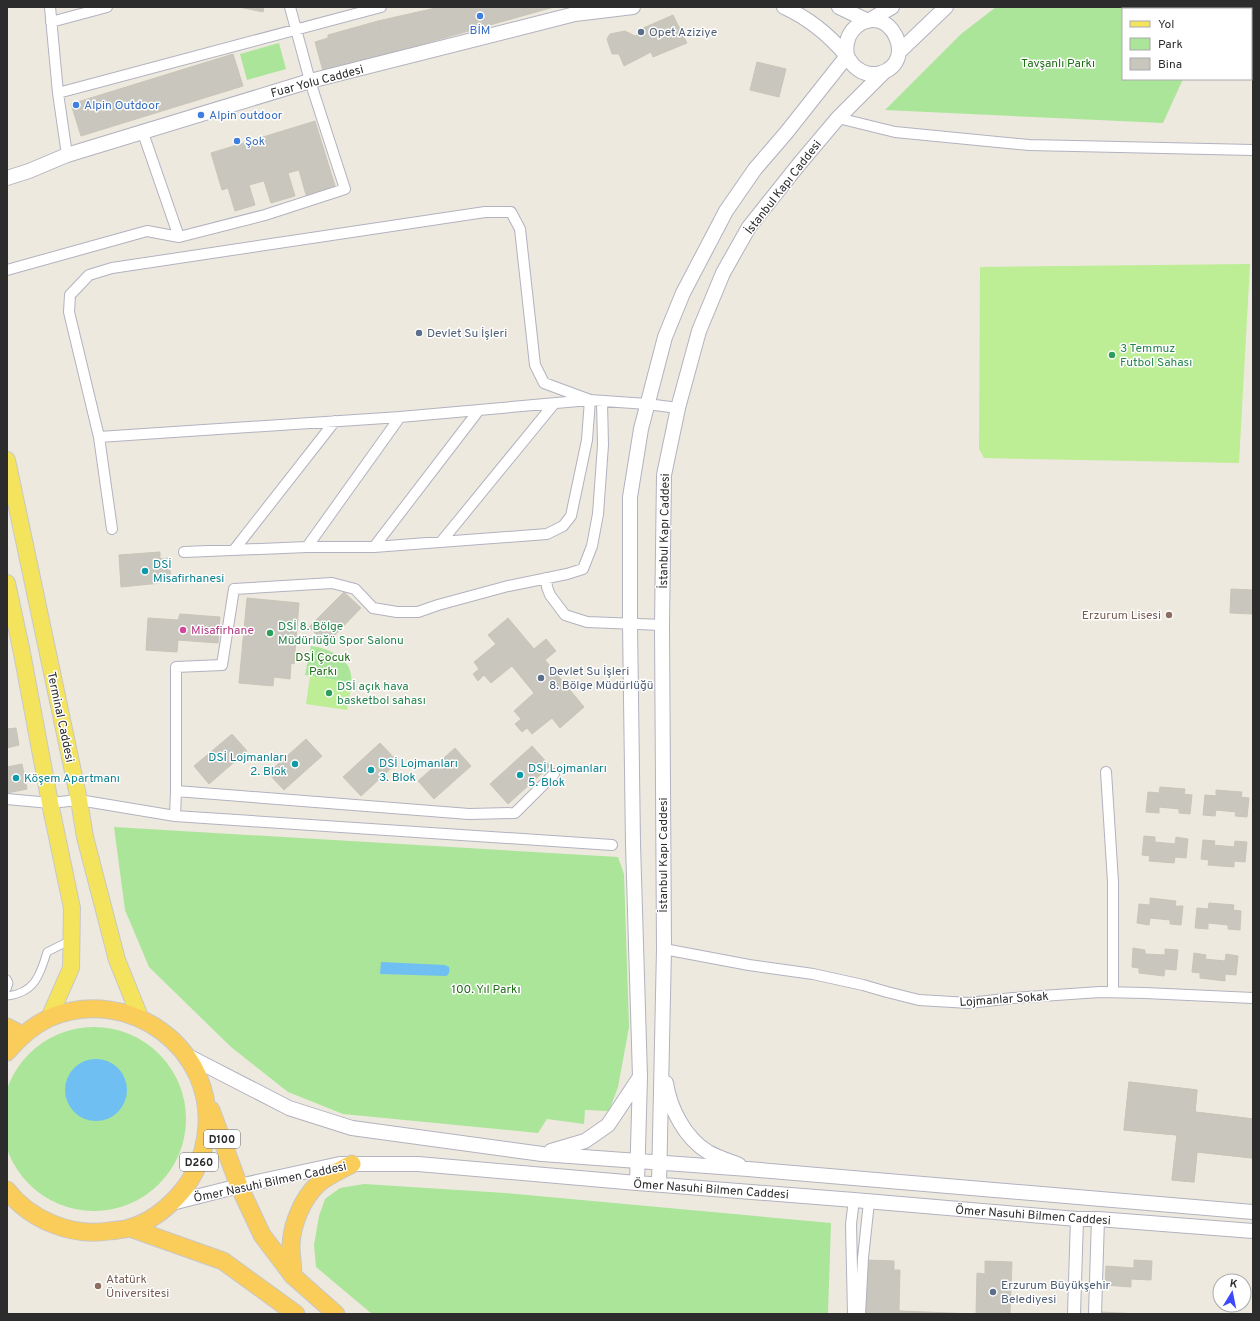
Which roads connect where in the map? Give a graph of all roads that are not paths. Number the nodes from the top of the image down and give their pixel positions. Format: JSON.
{"nodes":[{"id":1,"x":50,"y":7,"type":"edge"},
{"id":2,"x":108,"y":7,"type":"edge"},
{"id":3,"x":290,"y":7,"type":"edge"},
{"id":4,"x":381,"y":7,"type":"edge"},
{"id":5,"x":634,"y":7,"type":"edge"},
{"id":6,"x":784,"y":7,"type":"edge"},
{"id":7,"x":839,"y":7,"type":"edge"},
{"id":8,"x":892,"y":7,"type":"edge"},
{"id":9,"x":946,"y":7,"type":"edge"},
{"id":10,"x":575,"y":10,"type":"edge"},
{"id":11,"x":868,"y":21,"type":"junction"},
{"id":12,"x":51,"y":22,"type":"junction"},
{"id":13,"x":297,"y":30,"type":"junction"},
{"id":14,"x":899,"y":52,"type":"junction"},
{"id":15,"x":847,"y":56,"type":"junction"},
{"id":16,"x":884,"y":72,"type":"junction"},
{"id":17,"x":310,"y":81,"type":"junction"},
{"id":18,"x":58,"y":93,"type":"junction"},
{"id":19,"x":838,"y":118,"type":"junction"},
{"id":20,"x":143,"y":133,"type":"junction"},
{"id":21,"x":1253,"y":150,"type":"edge"},
{"id":22,"x":67,"y":155,"type":"junction"},
{"id":23,"x":7,"y":166,"type":"edge"},
{"id":24,"x":29,"y":171,"type":"junction"},
{"id":25,"x":7,"y":178,"type":"edge"},
{"id":26,"x":179,"y":237,"type":"junction"},
{"id":27,"x":7,"y":270,"type":"edge"},
{"id":28,"x":590,"y":400,"type":"junction"},
{"id":29,"x":602,"y":402,"type":"junction"},
{"id":30,"x":647,"y":404,"type":"junction"},
{"id":31,"x":553,"y":405,"type":"junction"},
{"id":32,"x":678,"y":408,"type":"junction"},
{"id":33,"x":479,"y":410,"type":"junction"},
{"id":34,"x":400,"y":417,"type":"junction"},
{"id":35,"x":335,"y":421,"type":"junction"},
{"id":36,"x":99,"y":437,"type":"junction"},
{"id":37,"x":7,"y":460,"type":"edge"},
{"id":38,"x":112,"y":529,"type":"dead end"},
{"id":39,"x":440,"y":542,"type":"junction"},
{"id":40,"x":307,"y":547,"type":"junction"},
{"id":41,"x":374,"y":547,"type":"junction"},
{"id":42,"x":234,"y":550,"type":"junction"},
{"id":43,"x":184,"y":552,"type":"dead end"},
{"id":44,"x":546,"y":578,"type":"junction"},
{"id":45,"x":7,"y":583,"type":"edge"},
{"id":46,"x":630,"y":624,"type":"junction"},
{"id":47,"x":662,"y":625,"type":"junction"},
{"id":48,"x":1106,"y":772,"type":"dead end"},
{"id":49,"x":554,"y":774,"type":"dead end"},
{"id":50,"x":176,"y":791,"type":"junction"},
{"id":51,"x":7,"y":799,"type":"edge"},
{"id":52,"x":79,"y":800,"type":"junction"},
{"id":53,"x":50,"y":802,"type":"junction"},
{"id":54,"x":175,"y":816,"type":"junction"},
{"id":55,"x":612,"y":846,"type":"dead end"},
{"id":56,"x":72,"y":940,"type":"junction"},
{"id":57,"x":664,"y":948,"type":"junction"},
{"id":58,"x":7,"y":979,"type":"edge"},
{"id":59,"x":7,"y":989,"type":"edge"},
{"id":60,"x":1113,"y":992,"type":"junction"},
{"id":61,"x":7,"y":996,"type":"edge"},
{"id":62,"x":1253,"y":998,"type":"edge"},
{"id":63,"x":49,"y":1018,"type":"junction"},
{"id":64,"x":140,"y":1018,"type":"junction"},
{"id":65,"x":7,"y":1027,"type":"edge"},
{"id":66,"x":22,"y":1035,"type":"junction"},
{"id":67,"x":7,"y":1052,"type":"edge"},
{"id":68,"x":186,"y":1055,"type":"junction"},
{"id":69,"x":661,"y":1057,"type":"junction"},
{"id":70,"x":640,"y":1077,"type":"junction"},
{"id":71,"x":204,"y":1091,"type":"junction"},
{"id":72,"x":542,"y":1154,"type":"junction"},
{"id":73,"x":637,"y":1161,"type":"junction"},
{"id":74,"x":660,"y":1163,"type":"junction"},
{"id":75,"x":352,"y":1164,"type":"junction"},
{"id":76,"x":748,"y":1169,"type":"junction"},
{"id":77,"x":637,"y":1183,"type":"junction"},
{"id":78,"x":659,"y":1184,"type":"junction"},
{"id":79,"x":239,"y":1186,"type":"junction"},
{"id":80,"x":7,"y":1191,"type":"edge"},
{"id":81,"x":1078,"y":1197,"type":"junction"},
{"id":82,"x":1099,"y":1198,"type":"junction"},
{"id":83,"x":854,"y":1200,"type":"junction"},
{"id":84,"x":869,"y":1202,"type":"junction"},
{"id":85,"x":172,"y":1203,"type":"junction"},
{"id":86,"x":1253,"y":1212,"type":"edge"},
{"id":87,"x":1077,"y":1219,"type":"junction"},
{"id":88,"x":1098,"y":1219,"type":"junction"},
{"id":89,"x":130,"y":1228,"type":"junction"},
{"id":90,"x":1253,"y":1231,"type":"edge"},
{"id":91,"x":293,"y":1276,"type":"junction"},
{"id":92,"x":296,"y":1314,"type":"edge"},
{"id":93,"x":336,"y":1314,"type":"edge"},
{"id":94,"x":852,"y":1314,"type":"edge"},
{"id":95,"x":860,"y":1314,"type":"edge"},
{"id":96,"x":1074,"y":1314,"type":"edge"},
{"id":97,"x":1095,"y":1314,"type":"edge"}],
"edges":[{"from":1,"to":12,"type":"street"},
{"from":2,"to":12,"type":"street"},
{"from":3,"to":13,"type":"street"},
{"from":4,"to":13,"type":"street"},
{"from":5,"to":10,"type":"main road","name":"Fuar Yolu Caddesi"},
{"from":6,"to":15,"type":"main road"},
{"from":7,"to":11,"type":"main road"},
{"from":8,"to":11,"type":"main road"},
{"from":9,"to":14,"type":"main road"},
{"from":10,"to":17,"type":"main road","name":"Fuar Yolu Caddesi"},
{"from":11,"to":14,"type":"main road"},
{"from":11,"to":15,"type":"main road"},
{"from":12,"to":18,"type":"street"},
{"from":13,"to":17,"type":"street"},
{"from":13,"to":18,"type":"street"},
{"from":14,"to":16,"type":"main road"},
{"from":15,"to":16,"type":"main road"},
{"from":15,"to":30,"type":"main road"},
{"from":16,"to":19,"type":"main road","name":"İstanbul Kapı Caddesi"},
{"from":17,"to":20,"type":"main road","name":"Fuar Yolu Caddesi"},
{"from":17,"to":26,"type":"street"},
{"from":18,"to":22,"type":"street"},
{"from":19,"to":21,"type":"street"},
{"from":19,"to":32,"type":"main road","name":"İstanbul Kapı Caddesi"},
{"from":20,"to":22,"type":"main road","name":"Fuar Yolu Caddesi"},
{"from":20,"to":26,"type":"street"},
{"from":22,"to":24,"type":"main road","name":"Fuar Yolu Caddesi"},
{"from":23,"to":24,"type":"main road"},
{"from":24,"to":25,"type":"main road","name":"Fuar Yolu Caddesi"},
{"from":26,"to":27,"type":"street"},
{"from":28,"to":29,"type":"street"},
{"from":28,"to":31,"type":"street"},
{"from":28,"to":36,"type":"street"},
{"from":28,"to":39,"type":"street"},
{"from":29,"to":30,"type":"street"},
{"from":29,"to":44,"type":"street"},
{"from":30,"to":32,"type":"street"},
{"from":30,"to":46,"type":"main road"},
{"from":31,"to":33,"type":"street"},
{"from":31,"to":39,"type":"street"},
{"from":32,"to":47,"type":"main road","name":"İstanbul Kapı Caddesi"},
{"from":33,"to":34,"type":"street"},
{"from":33,"to":41,"type":"street"},
{"from":34,"to":35,"type":"street"},
{"from":34,"to":40,"type":"street"},
{"from":35,"to":36,"type":"street"},
{"from":35,"to":42,"type":"street"},
{"from":36,"to":38,"type":"street"},
{"from":37,"to":52,"type":"main road","name":"Terminal Caddesi"},
{"from":39,"to":41,"type":"street"},
{"from":40,"to":41,"type":"street"},
{"from":40,"to":42,"type":"street"},
{"from":42,"to":43,"type":"street"},
{"from":44,"to":46,"type":"street"},
{"from":44,"to":50,"type":"street"},
{"from":45,"to":53,"type":"main road","name":"Terminal Caddesi"},
{"from":46,"to":47,"type":"street"},
{"from":46,"to":70,"type":"main road"},
{"from":47,"to":57,"type":"main road","name":"İstanbul Kapı Caddesi"},
{"from":48,"to":60,"type":"street"},
{"from":49,"to":50,"type":"street"},
{"from":50,"to":54,"type":"street"},
{"from":51,"to":53,"type":"street"},
{"from":52,"to":53,"type":"street"},
{"from":52,"to":54,"type":"street"},
{"from":52,"to":64,"type":"main road","name":"Terminal Caddesi"},
{"from":53,"to":56,"type":"main road","name":"Terminal Caddesi"},
{"from":54,"to":55,"type":"street"},
{"from":56,"to":61,"type":"street"},
{"from":56,"to":63,"type":"main road","name":"Terminal Caddesi"},
{"from":57,"to":60,"type":"street","name":"Lojmanlar Sokak"},
{"from":57,"to":69,"type":"main road","name":"İstanbul Kapı Caddesi"},
{"from":58,"to":59,"type":"street"},
{"from":60,"to":62,"type":"street","name":"Lojmanlar Sokak"},
{"from":63,"to":64,"type":"highway","number":"D260"},
{"from":63,"to":66,"type":"highway","number":"D260"},
{"from":64,"to":68,"type":"highway","number":"D260"},
{"from":65,"to":66,"type":"highway"},
{"from":66,"to":67,"type":"highway","number":"D260"},
{"from":68,"to":71,"type":"highway","number":"D260"},
{"from":68,"to":72,"type":"main road","name":"Ömer Nasuhi Bilmen Caddesi"},
{"from":69,"to":74,"type":"main road"},
{"from":69,"to":76,"type":"main road"},
{"from":70,"to":72,"type":"main road"},
{"from":70,"to":73,"type":"main road"},
{"from":71,"to":79,"type":"highway","number":"D100"},
{"from":71,"to":85,"type":"highway","number":"D260"},
{"from":72,"to":73,"type":"main road","name":"Ömer Nasuhi Bilmen Caddesi"},
{"from":73,"to":74,"type":"main road","name":"Ömer Nasuhi Bilmen Caddesi"},
{"from":73,"to":77,"type":"main road"},
{"from":74,"to":76,"type":"main road","name":"Ömer Nasuhi Bilmen Caddesi"},
{"from":74,"to":78,"type":"main road"},
{"from":75,"to":77,"type":"main road","name":"Ömer Nasuhi Bilmen Caddesi"},
{"from":75,"to":79,"type":"main road","name":"Ömer Nasuhi Bilmen Caddesi"},
{"from":75,"to":91,"type":"highway"},
{"from":76,"to":81,"type":"main road","name":"Ömer Nasuhi Bilmen Caddesi"},
{"from":77,"to":78,"type":"main road","name":"Ömer Nasuhi Bilmen Caddesi"},
{"from":78,"to":83,"type":"main road","name":"Ömer Nasuhi Bilmen Caddesi"},
{"from":79,"to":85,"type":"main road","name":"Ömer Nasuhi Bilmen Caddesi"},
{"from":79,"to":91,"type":"highway"},
{"from":80,"to":89,"type":"highway","number":"D260"},
{"from":81,"to":82,"type":"main road","name":"Ömer Nasuhi Bilmen Caddesi"},
{"from":81,"to":87,"type":"main road"},
{"from":82,"to":86,"type":"main road","name":"Ömer Nasuhi Bilmen Caddesi"},
{"from":82,"to":88,"type":"main road"},
{"from":83,"to":84,"type":"main road","name":"Ömer Nasuhi Bilmen Caddesi"},
{"from":83,"to":94,"type":"street"},
{"from":84,"to":87,"type":"main road","name":"Ömer Nasuhi Bilmen Caddesi"},
{"from":84,"to":95,"type":"street"},
{"from":85,"to":89,"type":"highway","number":"D260"},
{"from":87,"to":88,"type":"main road","name":"Ömer Nasuhi Bilmen Caddesi"},
{"from":87,"to":96,"type":"street"},
{"from":88,"to":90,"type":"main road","name":"Ömer Nasuhi Bilmen Caddesi"},
{"from":88,"to":97,"type":"street"},
{"from":89,"to":92,"type":"highway","number":"D260"},
{"from":91,"to":93,"type":"highway"}]}
